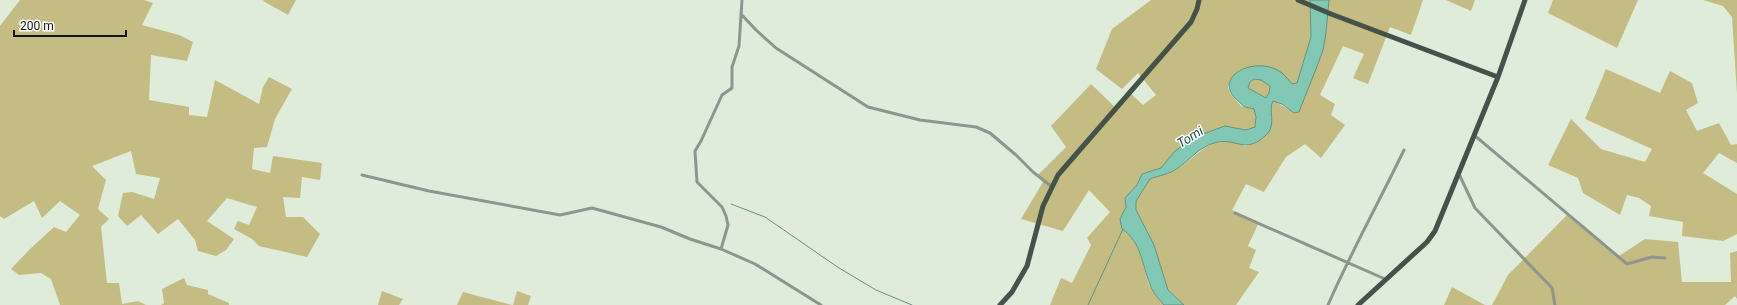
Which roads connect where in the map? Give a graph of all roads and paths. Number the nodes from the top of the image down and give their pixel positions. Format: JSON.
{"nodes":[{"id":1,"x":742,"y":0,"type":"edge"},
{"id":2,"x":1199,"y":0,"type":"edge"},
{"id":3,"x":1298,"y":0,"type":"edge"},
{"id":4,"x":1525,"y":0,"type":"edge"},
{"id":5,"x":741,"y":14,"type":"junction"},
{"id":6,"x":1498,"y":77,"type":"junction"},
{"id":7,"x":1474,"y":135,"type":"junction"},
{"id":8,"x":1404,"y":150,"type":"dead end"},
{"id":9,"x":1458,"y":172,"type":"junction"},
{"id":10,"x":362,"y":175,"type":"dead end"},
{"id":11,"x":1051,"y":186,"type":"junction"},
{"id":12,"x":1236,"y":213,"type":"dead end"},
{"id":13,"x":721,"y":249,"type":"junction"},
{"id":14,"x":1665,"y":258,"type":"dead end"},
{"id":15,"x":1347,"y":261,"type":"junction"},
{"id":16,"x":1385,"y":279,"type":"junction"},
{"id":17,"x":821,"y":305,"type":"edge"},
{"id":18,"x":1000,"y":305,"type":"edge"},
{"id":19,"x":1328,"y":305,"type":"edge"},
{"id":20,"x":1358,"y":305,"type":"edge"},
{"id":21,"x":1555,"y":305,"type":"edge"}],
"edges":[{"from":1,"to":5,"type":"street"},
{"from":2,"to":11,"type":"main road"},
{"from":3,"to":6,"type":"main road"},
{"from":4,"to":6,"type":"main road"},
{"from":5,"to":11,"type":"street"},
{"from":5,"to":13,"type":"street"},
{"from":6,"to":7,"type":"main road"},
{"from":7,"to":9,"type":"main road"},
{"from":7,"to":14,"type":"street"},
{"from":8,"to":15,"type":"street"},
{"from":9,"to":16,"type":"main road"},
{"from":9,"to":21,"type":"street"},
{"from":10,"to":13,"type":"street"},
{"from":11,"to":18,"type":"main road"},
{"from":12,"to":15,"type":"street"},
{"from":13,"to":17,"type":"street"},
{"from":15,"to":16,"type":"street"},
{"from":15,"to":19,"type":"street"},
{"from":16,"to":20,"type":"main road"}]}
